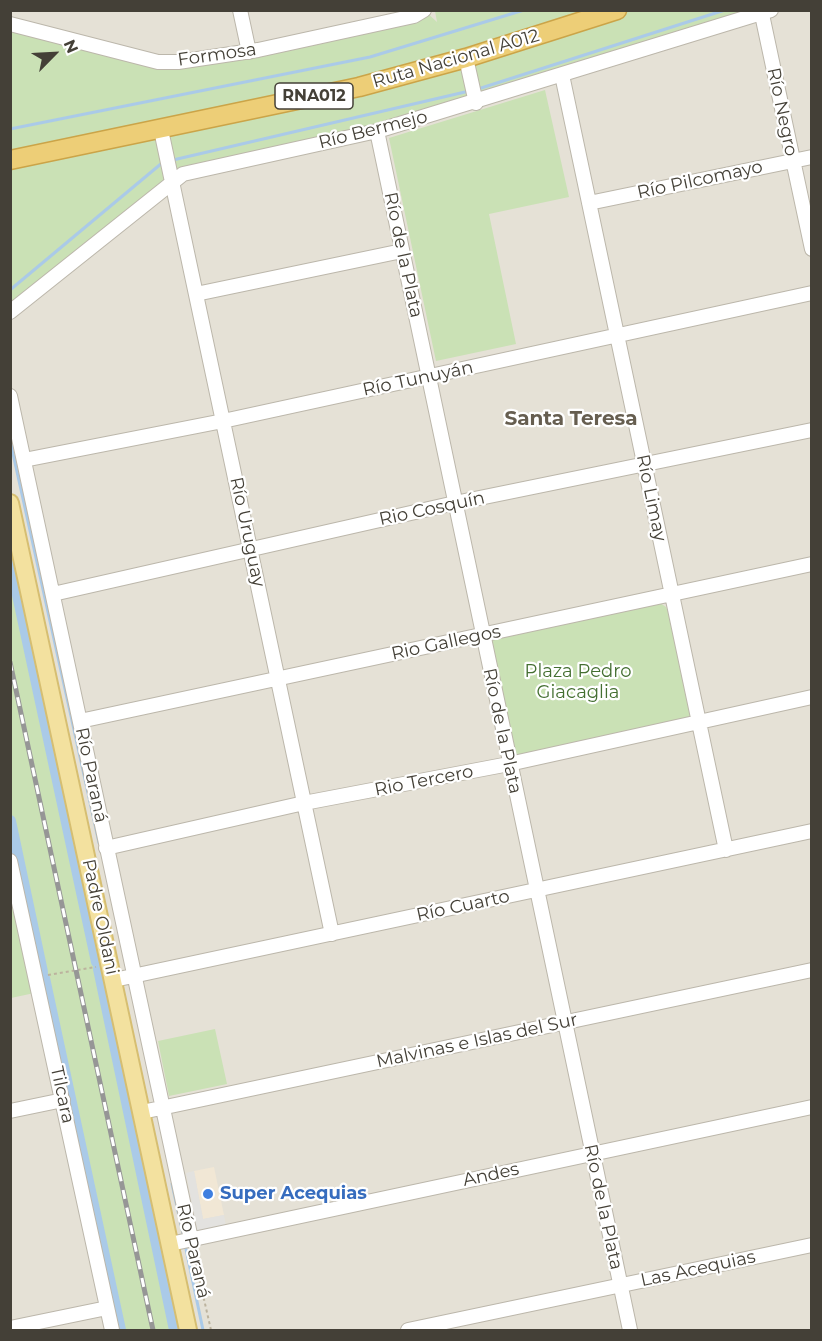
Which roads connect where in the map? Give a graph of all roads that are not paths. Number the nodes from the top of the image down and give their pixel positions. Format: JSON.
{"nodes":[{"id":1,"x":11,"y":10,"type":"edge"},
{"id":2,"x":240,"y":10,"type":"edge"},
{"id":3,"x":250,"y":10,"type":"edge"},
{"id":4,"x":424,"y":10,"type":"edge"},
{"id":5,"x":617,"y":10,"type":"edge"},
{"id":6,"x":765,"y":12,"type":"edge"},
{"id":7,"x":12,"y":25,"type":"edge"},
{"id":8,"x":254,"y":51,"type":"junction"},
{"id":9,"x":466,"y":58,"type":"junction"},
{"id":10,"x":562,"y":75,"type":"junction"},
{"id":11,"x":476,"y":102,"type":"junction"},
{"id":12,"x":161,"y":130,"type":"junction"},
{"id":13,"x":377,"y":131,"type":"junction"},
{"id":14,"x":812,"y":157,"type":"edge"},
{"id":15,"x":10,"y":160,"type":"edge"},
{"id":16,"x":793,"y":161,"type":"junction"},
{"id":17,"x":172,"y":182,"type":"junction"},
{"id":18,"x":589,"y":203,"type":"junction"},
{"id":19,"x":812,"y":249,"type":"edge"},
{"id":20,"x":402,"y":251,"type":"junction"},
{"id":21,"x":812,"y":293,"type":"edge"},
{"id":22,"x":196,"y":294,"type":"junction"},
{"id":23,"x":10,"y":312,"type":"edge"},
{"id":24,"x":617,"y":336,"type":"junction"},
{"id":25,"x":428,"y":377,"type":"junction"},
{"id":26,"x":10,"y":396,"type":"edge"},
{"id":27,"x":223,"y":421,"type":"junction"},
{"id":28,"x":812,"y":430,"type":"edge"},
{"id":29,"x":24,"y":460,"type":"junction"},
{"id":30,"x":644,"y":466,"type":"junction"},
{"id":31,"x":10,"y":503,"type":"edge"},
{"id":32,"x":454,"y":503,"type":"junction"},
{"id":33,"x":250,"y":549,"type":"junction"},
{"id":34,"x":812,"y":564,"type":"edge"},
{"id":35,"x":53,"y":594,"type":"junction"},
{"id":36,"x":672,"y":594,"type":"junction"},
{"id":37,"x":482,"y":635,"type":"junction"},
{"id":38,"x":278,"y":679,"type":"junction"},
{"id":39,"x":812,"y":697,"type":"edge"},
{"id":40,"x":80,"y":721,"type":"junction"},
{"id":41,"x":699,"y":722,"type":"junction"},
{"id":42,"x":509,"y":764,"type":"junction"},
{"id":43,"x":304,"y":803,"type":"junction"},
{"id":44,"x":812,"y":831,"type":"edge"},
{"id":45,"x":106,"y":848,"type":"junction"},
{"id":46,"x":726,"y":850,"type":"junction"},
{"id":47,"x":10,"y":861,"type":"edge"},
{"id":48,"x":535,"y":890,"type":"junction"},
{"id":49,"x":332,"y":934,"type":"junction"},
{"id":50,"x":812,"y":970,"type":"edge"},
{"id":51,"x":112,"y":973,"type":"junction"},
{"id":52,"x":133,"y":976,"type":"junction"},
{"id":53,"x":564,"y":1022,"type":"junction"},
{"id":54,"x":63,"y":1100,"type":"junction"},
{"id":55,"x":812,"y":1107,"type":"edge"},
{"id":56,"x":162,"y":1108,"type":"junction"},
{"id":57,"x":10,"y":1111,"type":"edge"},
{"id":58,"x":142,"y":1112,"type":"junction"},
{"id":59,"x":592,"y":1154,"type":"junction"},
{"id":60,"x":191,"y":1239,"type":"junction"},
{"id":61,"x":170,"y":1244,"type":"junction"},
{"id":62,"x":812,"y":1245,"type":"edge"},
{"id":63,"x":620,"y":1285,"type":"junction"},
{"id":64,"x":107,"y":1308,"type":"junction"},
{"id":65,"x":10,"y":1328,"type":"edge"},
{"id":66,"x":112,"y":1330,"type":"edge"},
{"id":67,"x":188,"y":1330,"type":"edge"},
{"id":68,"x":408,"y":1330,"type":"edge"},
{"id":69,"x":630,"y":1330,"type":"edge"}],
"edges":[{"from":1,"to":7,"type":"street"},
{"from":2,"to":8,"type":"street"},
{"from":3,"to":8,"type":"street"},
{"from":4,"to":8,"type":"street","name":"Formosa"},
{"from":5,"to":9,"type":"highway","name":"Ruta Nacional A012","number":"RNA012"},
{"from":6,"to":10,"type":"street","name":"Río Bermejo"},
{"from":6,"to":16,"type":"street","name":"Río Negro"},
{"from":7,"to":8,"type":"street","name":"Formosa"},
{"from":9,"to":11,"type":"street"},
{"from":9,"to":12,"type":"highway","name":"Ruta Nacional A012","number":"RNA012"},
{"from":10,"to":11,"type":"street","name":"Río Bermejo"},
{"from":10,"to":18,"type":"street","name":"Río Limay"},
{"from":11,"to":13,"type":"street","name":"Río Bermejo"},
{"from":12,"to":15,"type":"highway","name":"Ruta Nacional A012","number":"RNA012"},
{"from":12,"to":17,"type":"street","name":"Río Uruguay"},
{"from":13,"to":17,"type":"street","name":"Río Bermejo"},
{"from":13,"to":20,"type":"street","name":"Río de la Plata"},
{"from":14,"to":16,"type":"street","name":"Río Pilcomayo"},
{"from":16,"to":18,"type":"street","name":"Río Pilcomayo"},
{"from":16,"to":19,"type":"street","name":"Río Negro"},
{"from":17,"to":22,"type":"street","name":"Río Uruguay"},
{"from":17,"to":23,"type":"street","name":"Río Bermejo"},
{"from":18,"to":24,"type":"street","name":"Río Limay"},
{"from":20,"to":22,"type":"street"},
{"from":20,"to":25,"type":"street","name":"Río de la Plata"},
{"from":21,"to":24,"type":"street","name":"Río Tunuyán"},
{"from":22,"to":27,"type":"street","name":"Río Uruguay"},
{"from":24,"to":25,"type":"street","name":"Río Tunuyán"},
{"from":24,"to":30,"type":"street","name":"Río Limay"},
{"from":25,"to":27,"type":"street","name":"Río Tunuyán"},
{"from":25,"to":32,"type":"street","name":"Río de la Plata"},
{"from":26,"to":29,"type":"street","name":"Río Paraná"},
{"from":27,"to":29,"type":"street","name":"Río Tunuyán"},
{"from":27,"to":33,"type":"street","name":"Río Uruguay"},
{"from":28,"to":30,"type":"street","name":"Rio Cosquín"},
{"from":29,"to":35,"type":"street","name":"Río Paraná"},
{"from":30,"to":32,"type":"street","name":"Rio Cosquín"},
{"from":30,"to":36,"type":"street","name":"Río Limay"},
{"from":31,"to":51,"type":"main road","name":"Padre Oldani"},
{"from":32,"to":33,"type":"street","name":"Rio Cosquín"},
{"from":32,"to":37,"type":"street","name":"Río de la Plata"},
{"from":33,"to":35,"type":"street","name":"Rio Cosquín"},
{"from":33,"to":38,"type":"street","name":"Río Uruguay"},
{"from":34,"to":36,"type":"street","name":"Rio Gallegos"},
{"from":35,"to":40,"type":"street","name":"Río Paraná"},
{"from":36,"to":37,"type":"street","name":"Rio Gallegos"},
{"from":36,"to":41,"type":"street","name":"Río Limay"},
{"from":37,"to":38,"type":"street","name":"Rio Gallegos"},
{"from":37,"to":42,"type":"street","name":"Río de la Plata"},
{"from":38,"to":40,"type":"street","name":"Rio Gallegos"},
{"from":38,"to":43,"type":"street","name":"Río Uruguay"},
{"from":39,"to":41,"type":"street","name":"Rio Tercero"},
{"from":40,"to":45,"type":"street","name":"Río Paraná"},
{"from":41,"to":42,"type":"street","name":"Rio Tercero"},
{"from":41,"to":46,"type":"street","name":"Río Limay"},
{"from":42,"to":43,"type":"street","name":"Rio Tercero"},
{"from":42,"to":48,"type":"street","name":"Río de la Plata"},
{"from":43,"to":45,"type":"street","name":"Rio Tercero"},
{"from":43,"to":49,"type":"street","name":"Río Uruguay"},
{"from":44,"to":46,"type":"street","name":"Río Cuarto"},
{"from":45,"to":52,"type":"street","name":"Río Paraná"},
{"from":46,"to":48,"type":"street","name":"Río Cuarto"},
{"from":47,"to":54,"type":"street","name":"Tilcara"},
{"from":48,"to":49,"type":"street","name":"Río Cuarto"},
{"from":48,"to":53,"type":"street","name":"Río de la Plata"},
{"from":49,"to":52,"type":"street","name":"Río Cuarto"},
{"from":50,"to":53,"type":"street","name":"Malvinas e Islas del Sur"},
{"from":51,"to":52,"type":"street","name":"Río Cuarto"},
{"from":51,"to":58,"type":"main road","name":"Padre Oldani"},
{"from":52,"to":56,"type":"street","name":"Río Paraná"},
{"from":53,"to":56,"type":"street","name":"Malvinas e Islas del Sur"},
{"from":53,"to":59,"type":"street","name":"Río de la Plata"},
{"from":54,"to":57,"type":"street"},
{"from":54,"to":64,"type":"street","name":"Tilcara"},
{"from":55,"to":59,"type":"street","name":"Andes"},
{"from":56,"to":58,"type":"street","name":"Malvinas e Islas del Sur"},
{"from":56,"to":60,"type":"street","name":"Río Paraná"},
{"from":58,"to":61,"type":"main road","name":"Padre Oldani"},
{"from":59,"to":60,"type":"street","name":"Andes"},
{"from":59,"to":63,"type":"street","name":"Río de la Plata"},
{"from":60,"to":61,"type":"street","name":"Andes"},
{"from":61,"to":67,"type":"main road","name":"Padre Oldani"},
{"from":62,"to":63,"type":"street","name":"Las Acequias"},
{"from":63,"to":68,"type":"street","name":"Las Acequias"},
{"from":63,"to":69,"type":"street","name":"Río de la Plata"},
{"from":64,"to":65,"type":"street"},
{"from":64,"to":66,"type":"street","name":"Tilcara"}]}
